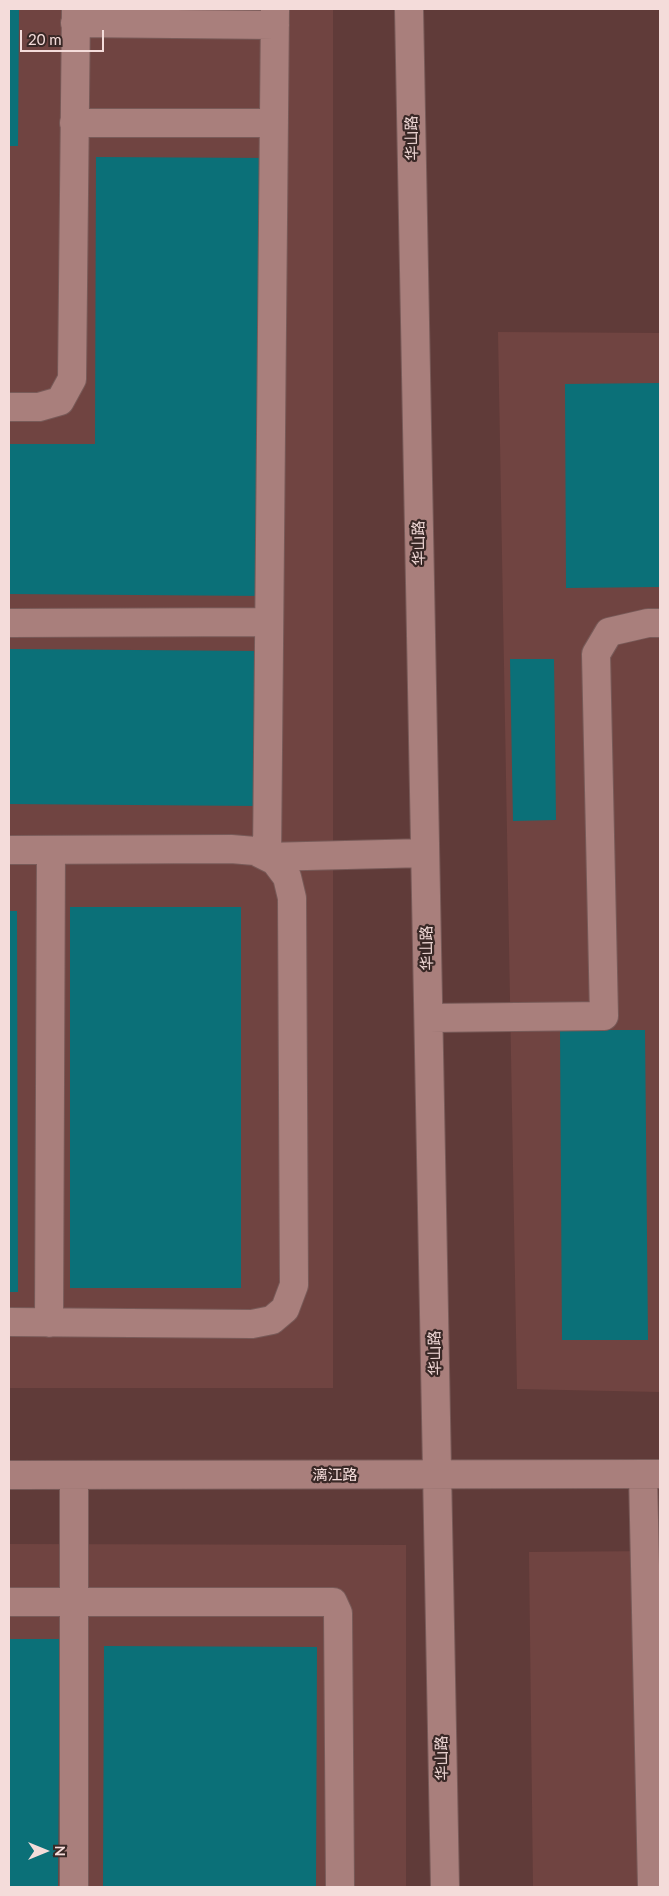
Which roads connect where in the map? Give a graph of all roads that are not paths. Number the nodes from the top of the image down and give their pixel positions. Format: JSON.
{"nodes":[{"id":1,"x":409,"y":9,"type":"edge"},
{"id":2,"x":75,"y":16,"type":"edge"},
{"id":3,"x":275,"y":17,"type":"edge"},
{"id":4,"x":74,"y":123,"type":"junction"},
{"id":5,"x":274,"y":123,"type":"junction"},
{"id":6,"x":9,"y":407,"type":"edge"},
{"id":7,"x":269,"y":622,"type":"junction"},
{"id":8,"x":9,"y":623,"type":"edge"},
{"id":9,"x":660,"y":623,"type":"edge"},
{"id":10,"x":9,"y":850,"type":"edge"},
{"id":11,"x":51,"y":850,"type":"junction"},
{"id":12,"x":425,"y":853,"type":"junction"},
{"id":13,"x":267,"y":857,"type":"junction"},
{"id":14,"x":429,"y":1018,"type":"junction"},
{"id":15,"x":9,"y":1322,"type":"edge"},
{"id":16,"x":49,"y":1323,"type":"junction"},
{"id":17,"x":652,"y":1474,"type":"edge"},
{"id":18,"x":9,"y":1475,"type":"edge"},
{"id":19,"x":74,"y":1475,"type":"junction"},
{"id":20,"x":438,"y":1475,"type":"junction"},
{"id":21,"x":9,"y":1602,"type":"edge"},
{"id":22,"x":74,"y":1602,"type":"junction"},
{"id":23,"x":74,"y":1887,"type":"edge"},
{"id":24,"x":340,"y":1887,"type":"edge"},
{"id":25,"x":445,"y":1887,"type":"edge"},
{"id":26,"x":652,"y":1887,"type":"edge"}],
"edges":[{"from":1,"to":12,"type":"street","name":"华山路"},
{"from":2,"to":3,"type":"street"},
{"from":2,"to":4,"type":"street"},
{"from":3,"to":5,"type":"street"},
{"from":4,"to":5,"type":"street"},
{"from":4,"to":6,"type":"street"},
{"from":5,"to":7,"type":"street"},
{"from":7,"to":8,"type":"street"},
{"from":7,"to":13,"type":"street"},
{"from":9,"to":14,"type":"street"},
{"from":10,"to":11,"type":"street"},
{"from":11,"to":13,"type":"street"},
{"from":11,"to":16,"type":"street"},
{"from":12,"to":13,"type":"street"},
{"from":12,"to":14,"type":"street","name":"华山路"},
{"from":13,"to":16,"type":"street"},
{"from":14,"to":20,"type":"street","name":"华山路"},
{"from":15,"to":16,"type":"street"},
{"from":17,"to":20,"type":"street","name":"漓江路"},
{"from":17,"to":26,"type":"street"},
{"from":18,"to":19,"type":"street","name":"漓江路"},
{"from":19,"to":20,"type":"street","name":"漓江路"},
{"from":19,"to":22,"type":"street"},
{"from":20,"to":25,"type":"street","name":"华山路"},
{"from":21,"to":22,"type":"street"},
{"from":22,"to":23,"type":"street"},
{"from":22,"to":24,"type":"street"}]}
